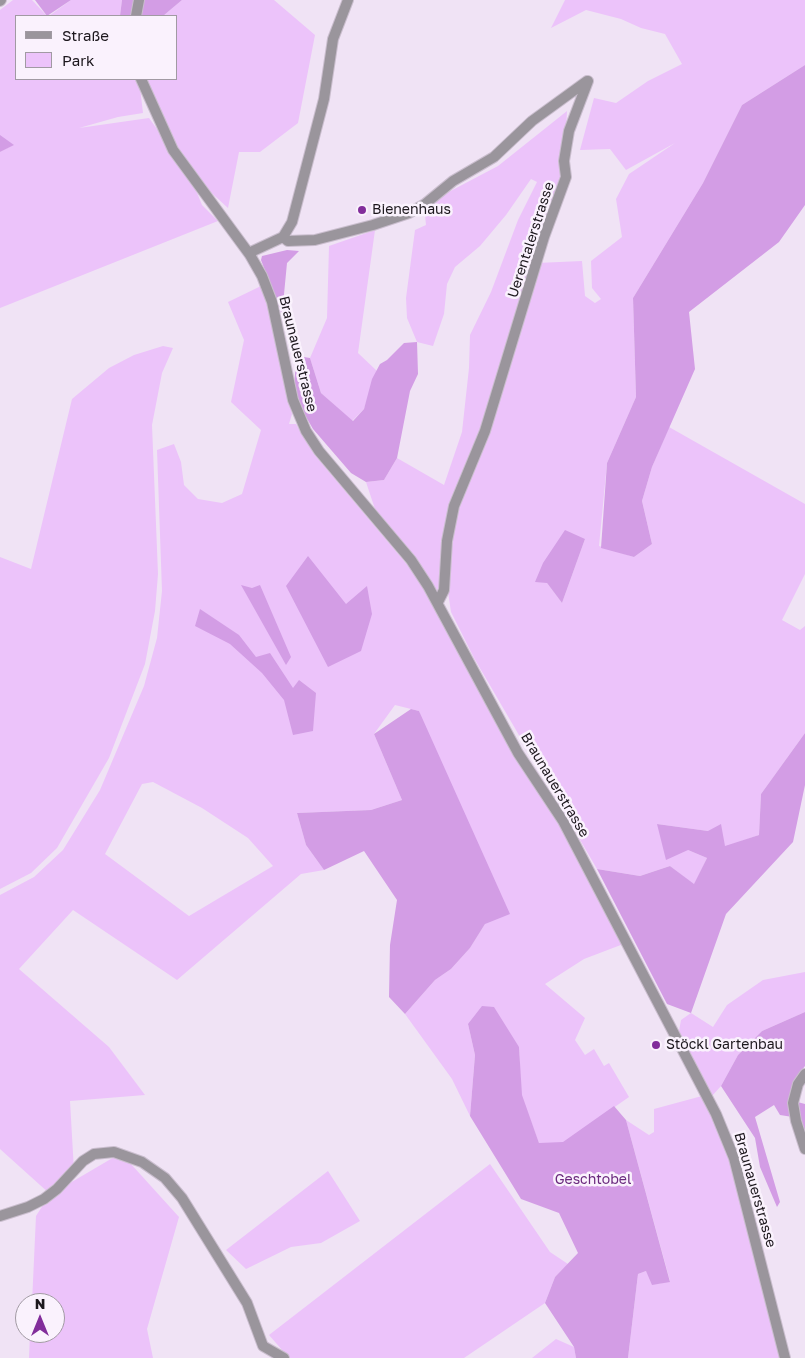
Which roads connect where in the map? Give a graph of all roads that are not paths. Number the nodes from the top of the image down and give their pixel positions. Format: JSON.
{"nodes":[{"id":1,"x":139,"y":0,"type":"edge"},
{"id":2,"x":348,"y":0,"type":"edge"},
{"id":3,"x":136,"y":15,"type":"edge"},
{"id":4,"x":141,"y":80,"type":"edge"},
{"id":5,"x":283,"y":236,"type":"junction"},
{"id":6,"x":250,"y":255,"type":"junction"},
{"id":7,"x":438,"y":602,"type":"junction"},
{"id":8,"x":805,"y":1074,"type":"edge"},
{"id":9,"x":805,"y":1149,"type":"edge"},
{"id":10,"x":0,"y":1216,"type":"edge"},
{"id":11,"x":284,"y":1358,"type":"edge"},
{"id":12,"x":785,"y":1358,"type":"edge"}],
"edges":[{"from":1,"to":3,"type":"street"},
{"from":2,"to":5,"type":"street"},
{"from":4,"to":6,"type":"street","name":"Braunauerstrasse"},
{"from":5,"to":6,"type":"street"},
{"from":5,"to":7,"type":"street","name":"Uerentalerstrasse"},
{"from":6,"to":7,"type":"street","name":"Braunauerstrasse"},
{"from":7,"to":12,"type":"street","name":"Braunauerstrasse"},
{"from":8,"to":9,"type":"street"},
{"from":10,"to":11,"type":"street"}]}
